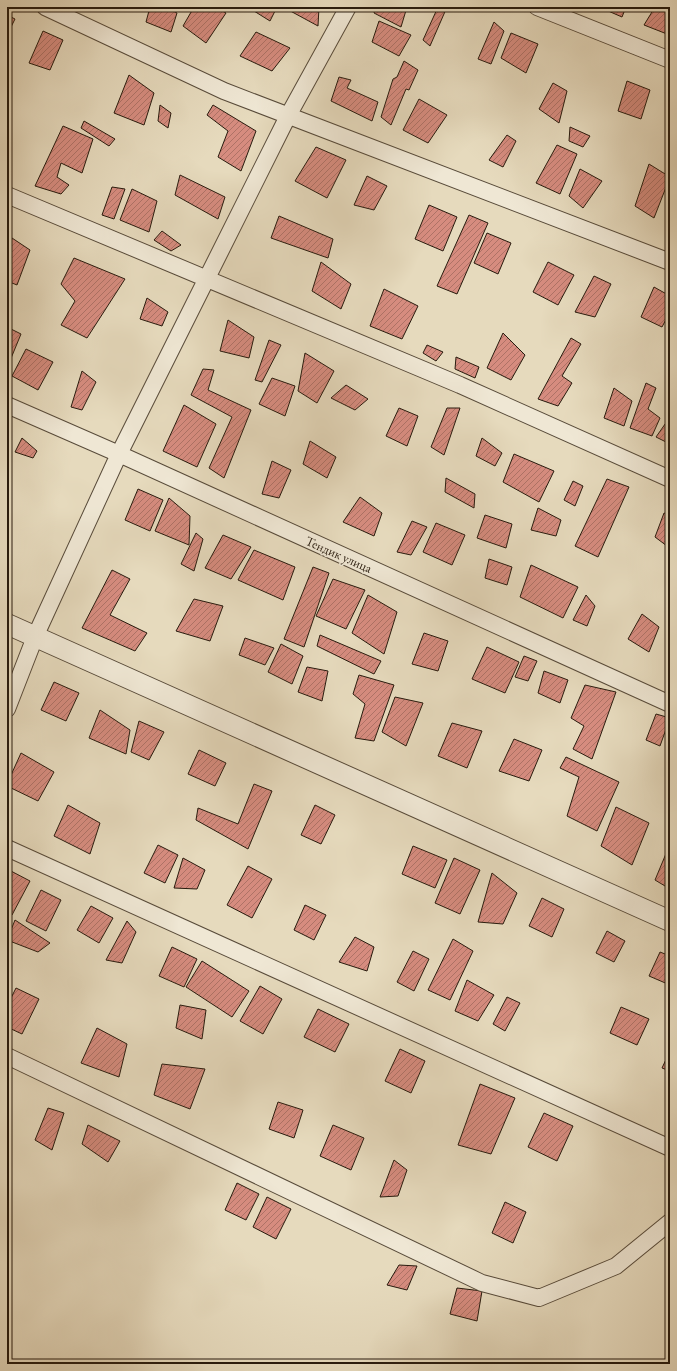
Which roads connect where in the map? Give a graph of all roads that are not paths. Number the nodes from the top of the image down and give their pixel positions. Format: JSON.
{"nodes":[{"id":1,"x":45,"y":7,"type":"edge"},
{"id":2,"x":348,"y":7,"type":"edge"},
{"id":3,"x":537,"y":7,"type":"edge"},
{"id":4,"x":670,"y":60,"type":"edge"},
{"id":5,"x":288,"y":116,"type":"junction"},
{"id":6,"x":7,"y":195,"type":"edge"},
{"id":7,"x":670,"y":262,"type":"edge"},
{"id":8,"x":206,"y":279,"type":"junction"},
{"id":9,"x":7,"y":405,"type":"edge"},
{"id":10,"x":119,"y":454,"type":"junction"},
{"id":11,"x":670,"y":479,"type":"edge"},
{"id":12,"x":7,"y":624,"type":"edge"},
{"id":13,"x":35,"y":637,"type":"junction"},
{"id":14,"x":670,"y":704,"type":"edge"},
{"id":15,"x":7,"y":710,"type":"edge"},
{"id":16,"x":7,"y":848,"type":"edge"},
{"id":17,"x":670,"y":921,"type":"edge"},
{"id":18,"x":7,"y":1056,"type":"edge"},
{"id":19,"x":670,"y":1148,"type":"edge"},
{"id":20,"x":670,"y":1222,"type":"edge"}],
"edges":[{"from":1,"to":5,"type":"street"},
{"from":2,"to":5,"type":"street"},
{"from":3,"to":4,"type":"street"},
{"from":5,"to":7,"type":"street"},
{"from":5,"to":8,"type":"street"},
{"from":6,"to":8,"type":"street"},
{"from":8,"to":10,"type":"street"},
{"from":8,"to":11,"type":"street"},
{"from":9,"to":10,"type":"street","name":"Тендик улица"},
{"from":10,"to":13,"type":"street"},
{"from":10,"to":14,"type":"street","name":"Тендик улица"},
{"from":12,"to":13,"type":"street"},
{"from":13,"to":15,"type":"street"},
{"from":13,"to":17,"type":"street"},
{"from":16,"to":19,"type":"street"},
{"from":18,"to":20,"type":"street"}]}
